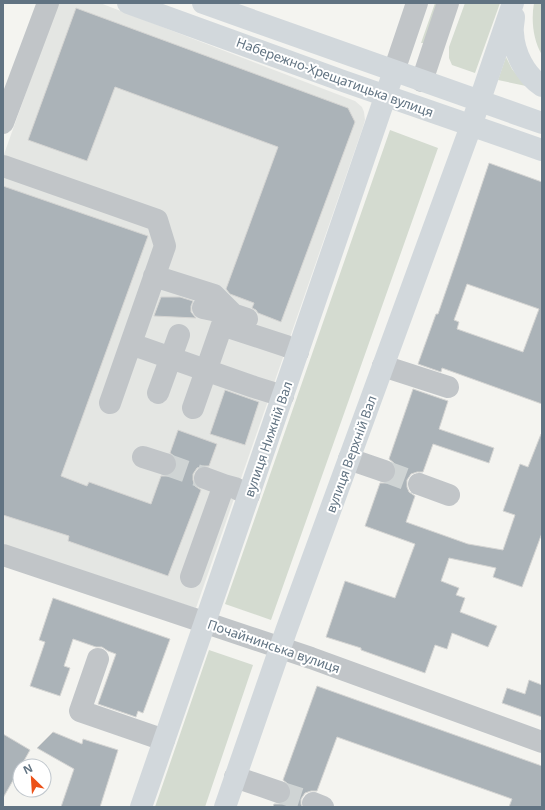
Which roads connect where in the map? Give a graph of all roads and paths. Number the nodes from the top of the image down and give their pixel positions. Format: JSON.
{"nodes":[{"id":1,"x":48,"y":3,"type":"edge"},
{"id":2,"x":128,"y":3,"type":"edge"},
{"id":3,"x":203,"y":3,"type":"edge"},
{"id":4,"x":417,"y":3,"type":"edge"},
{"id":5,"x":448,"y":3,"type":"edge"},
{"id":6,"x":514,"y":3,"type":"edge"},
{"id":7,"x":394,"y":71,"type":"junction"},
{"id":8,"x":422,"y":81,"type":"junction"},
{"id":9,"x":542,"y":86,"type":"edge"},
{"id":10,"x":385,"y":96,"type":"junction"},
{"id":11,"x":480,"y":101,"type":"junction"},
{"id":12,"x":542,"y":123,"type":"edge"},
{"id":13,"x":3,"y":124,"type":"edge"},
{"id":14,"x":471,"y":126,"type":"junction"},
{"id":15,"x":542,"y":150,"type":"edge"},
{"id":16,"x":3,"y":166,"type":"edge"},
{"id":17,"x":154,"y":276,"type":"junction"},
{"id":18,"x":203,"y":308,"type":"dead end"},
{"id":19,"x":232,"y":314,"type":"junction"},
{"id":20,"x":179,"y":335,"type":"dead end"},
{"id":21,"x":131,"y":344,"type":"junction"},
{"id":22,"x":300,"y":345,"type":"junction"},
{"id":23,"x":171,"y":358,"type":"junction"},
{"id":24,"x":383,"y":366,"type":"junction"},
{"id":25,"x":206,"y":370,"type":"junction"},
{"id":26,"x":448,"y":387,"type":"dead end"},
{"id":27,"x":158,"y":393,"type":"dead end"},
{"id":28,"x":283,"y":396,"type":"junction"},
{"id":29,"x":110,"y":403,"type":"dead end"},
{"id":30,"x":193,"y":408,"type":"dead end"},
{"id":31,"x":143,"y":457,"type":"dead end"},
{"id":32,"x":349,"y":459,"type":"junction"},
{"id":33,"x":165,"y":464,"type":"tunnel mouth"},
{"id":34,"x":384,"y":471,"type":"tunnel mouth"},
{"id":35,"x":419,"y":484,"type":"tunnel mouth"},
{"id":36,"x":249,"y":495,"type":"junction"},
{"id":37,"x":449,"y":495,"type":"dead end"},
{"id":38,"x":3,"y":555,"type":"edge"},
{"id":39,"x":191,"y":577,"type":"dead end"},
{"id":40,"x":205,"y":622,"type":"junction"},
{"id":41,"x":280,"y":648,"type":"junction"},
{"id":42,"x":98,"y":659,"type":"dead end"},
{"id":43,"x":164,"y":740,"type":"junction"},
{"id":44,"x":542,"y":742,"type":"edge"},
{"id":45,"x":235,"y":777,"type":"junction"},
{"id":46,"x":279,"y":792,"type":"tunnel mouth"},
{"id":47,"x":141,"y":807,"type":"edge"},
{"id":48,"x":225,"y":807,"type":"edge"}],
"edges":[{"from":1,"to":13,"type":"street"},
{"from":2,"to":10,"type":"main road","name":"Набережно-Хрещатицька вулиця"},
{"from":3,"to":7,"type":"main road","name":"Набережно-Хрещатицька вулиця"},
{"from":4,"to":7,"type":"street"},
{"from":5,"to":8,"type":"street"},
{"from":6,"to":9,"type":"main road"},
{"from":6,"to":11,"type":"main road","name":"вулиця Верхній Вал"},
{"from":7,"to":8,"type":"main road","name":"Набережно-Хрещатицька вулиця"},
{"from":7,"to":10,"type":"main road","name":"вулиця Нижній Вал"},
{"from":8,"to":11,"type":"main road","name":"Набережно-Хрещатицька вулиця"},
{"from":10,"to":14,"type":"main road","name":"Набережно-Хрещатицька вулиця"},
{"from":10,"to":22,"type":"main road","name":"вулиця Нижній Вал"},
{"from":11,"to":12,"type":"main road","name":"Набережно-Хрещатицька вулиця"},
{"from":11,"to":14,"type":"main road","name":"вулиця Верхній Вал"},
{"from":14,"to":15,"type":"main road","name":"Набережно-Хрещатицька вулиця"},
{"from":14,"to":24,"type":"main road","name":"вулиця Верхній Вал"},
{"from":16,"to":17,"type":"street"},
{"from":17,"to":19,"type":"street"},
{"from":17,"to":21,"type":"street"},
{"from":18,"to":19,"type":"street"},
{"from":19,"to":22,"type":"street"},
{"from":20,"to":23,"type":"street"},
{"from":21,"to":23,"type":"street"},
{"from":21,"to":29,"type":"street"},
{"from":22,"to":25,"type":"street"},
{"from":22,"to":28,"type":"main road","name":"вулиця Нижній Вал"},
{"from":23,"to":25,"type":"street"},
{"from":23,"to":27,"type":"street"},
{"from":24,"to":26,"type":"street"},
{"from":24,"to":32,"type":"main road","name":"вулиця Верхній Вал"},
{"from":25,"to":28,"type":"street"},
{"from":25,"to":30,"type":"street"},
{"from":28,"to":36,"type":"main road","name":"вулиця Нижній Вал"},
{"from":31,"to":33,"type":"street"},
{"from":32,"to":34,"type":"street"},
{"from":32,"to":41,"type":"main road","name":"вулиця Верхній Вал"},
{"from":35,"to":37,"type":"street"},
{"from":36,"to":39,"type":"street"},
{"from":36,"to":40,"type":"main road","name":"вулиця Нижній Вал"},
{"from":38,"to":40,"type":"street","name":"Почайнинська вулиця"},
{"from":40,"to":41,"type":"street","name":"Почайнинська вулиця"},
{"from":40,"to":43,"type":"main road","name":"вулиця Нижній Вал"},
{"from":41,"to":44,"type":"street","name":"Почайнинська вулиця"},
{"from":41,"to":45,"type":"main road","name":"вулиця Верхній Вал"},
{"from":42,"to":43,"type":"street"},
{"from":43,"to":47,"type":"main road","name":"вулиця Нижній Вал"},
{"from":45,"to":46,"type":"street"},
{"from":45,"to":48,"type":"main road","name":"вулиця Верхній Вал"}]}
